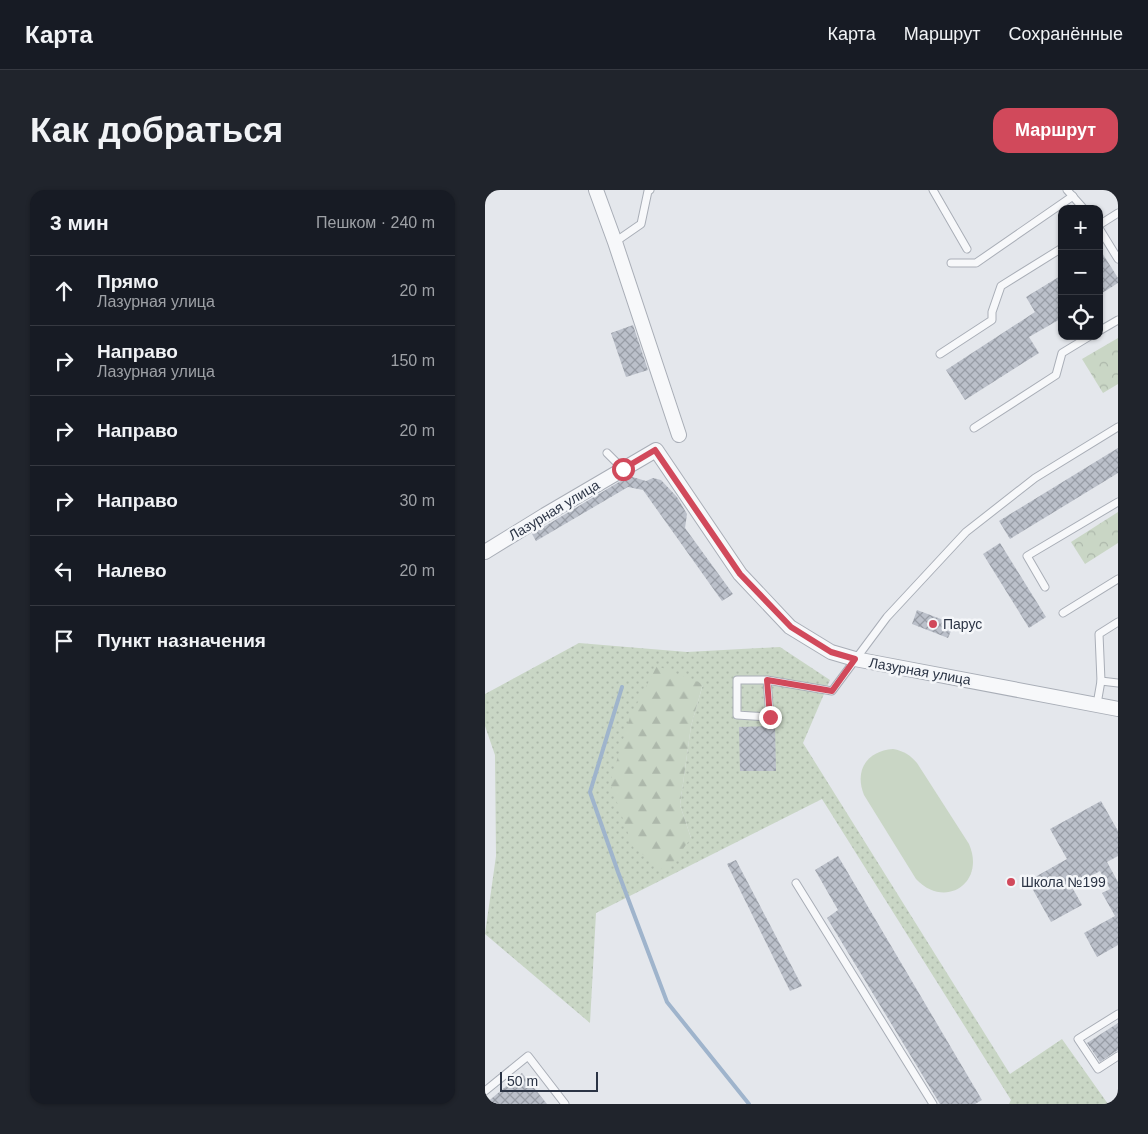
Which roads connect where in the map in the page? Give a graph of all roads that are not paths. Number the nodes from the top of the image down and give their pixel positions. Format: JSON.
{"nodes":[{"id":1,"x":596,"y":190,"type":"edge"},
{"id":2,"x":650,"y":190,"type":"edge"},
{"id":3,"x":933,"y":190,"type":"edge"},
{"id":4,"x":1067,"y":190,"type":"edge"},
{"id":5,"x":1073,"y":196,"type":"junction"},
{"id":6,"x":1081,"y":205,"type":"edge"},
{"id":7,"x":1118,"y":213,"type":"edge"},
{"id":8,"x":1103,"y":223,"type":"edge"},
{"id":9,"x":1103,"y":233,"type":"edge"},
{"id":10,"x":615,"y":242,"type":"junction"},
{"id":11,"x":967,"y":249,"type":"dead end"},
{"id":12,"x":1059,"y":250,"type":"edge"},
{"id":13,"x":1118,"y":259,"type":"edge"},
{"id":14,"x":951,"y":263,"type":"dead end"},
{"id":15,"x":1118,"y":320,"type":"edge"},
{"id":16,"x":1103,"y":329,"type":"edge"},
{"id":17,"x":1083,"y":340,"type":"edge"},
{"id":18,"x":940,"y":354,"type":"dead end"},
{"id":19,"x":1118,"y":427,"type":"edge"},
{"id":20,"x":974,"y":428,"type":"dead end"},
{"id":21,"x":679,"y":435,"type":"dead end"},
{"id":22,"x":607,"y":453,"type":"dead end"},
{"id":23,"x":623,"y":469,"type":"junction"},
{"id":24,"x":1118,"y":502,"type":"edge"},
{"id":25,"x":485,"y":552,"type":"edge"},
{"id":26,"x":1118,"y":579,"type":"edge"},
{"id":27,"x":1045,"y":588,"type":"dead end"},
{"id":28,"x":1063,"y":613,"type":"dead end"},
{"id":29,"x":1118,"y":622,"type":"edge"},
{"id":30,"x":855,"y":659,"type":"junction"},
{"id":31,"x":767,"y":680,"type":"junction"},
{"id":32,"x":1101,"y":680,"type":"junction"},
{"id":33,"x":1118,"y":683,"type":"edge"},
{"id":34,"x":1097,"y":704,"type":"junction"},
{"id":35,"x":1118,"y":708,"type":"edge"},
{"id":36,"x":796,"y":883,"type":"dead end"},
{"id":37,"x":1118,"y":1014,"type":"edge"},
{"id":38,"x":1118,"y":1056,"type":"edge"},
{"id":39,"x":485,"y":1091,"type":"edge"},
{"id":40,"x":565,"y":1104,"type":"edge"},
{"id":41,"x":933,"y":1104,"type":"edge"}],
"edges":[{"from":1,"to":10,"type":"street"},
{"from":2,"to":10,"type":"lane"},
{"from":3,"to":11,"type":"lane"},
{"from":4,"to":5,"type":"lane"},
{"from":5,"to":6,"type":"lane"},
{"from":5,"to":14,"type":"lane"},
{"from":7,"to":8,"type":"lane"},
{"from":9,"to":13,"type":"lane"},
{"from":10,"to":21,"type":"street"},
{"from":12,"to":18,"type":"lane"},
{"from":15,"to":16,"type":"lane"},
{"from":17,"to":20,"type":"lane"},
{"from":19,"to":30,"type":"lane"},
{"from":22,"to":23,"type":"lane"},
{"from":23,"to":25,"type":"street","name":"Лазурная улица"},
{"from":23,"to":30,"type":"street","name":"Лазурная улица"},
{"from":24,"to":27,"type":"lane"},
{"from":26,"to":28,"type":"lane"},
{"from":29,"to":32,"type":"lane"},
{"from":30,"to":31,"type":"lane"},
{"from":30,"to":34,"type":"street","name":"Лазурная улица"},
{"from":31,"to":31,"type":"lane"},
{"from":32,"to":33,"type":"lane"},
{"from":32,"to":34,"type":"lane"},
{"from":34,"to":35,"type":"street","name":"Лазурная улица"},
{"from":36,"to":41,"type":"lane"},
{"from":37,"to":38,"type":"lane"},
{"from":39,"to":40,"type":"lane"}]}
